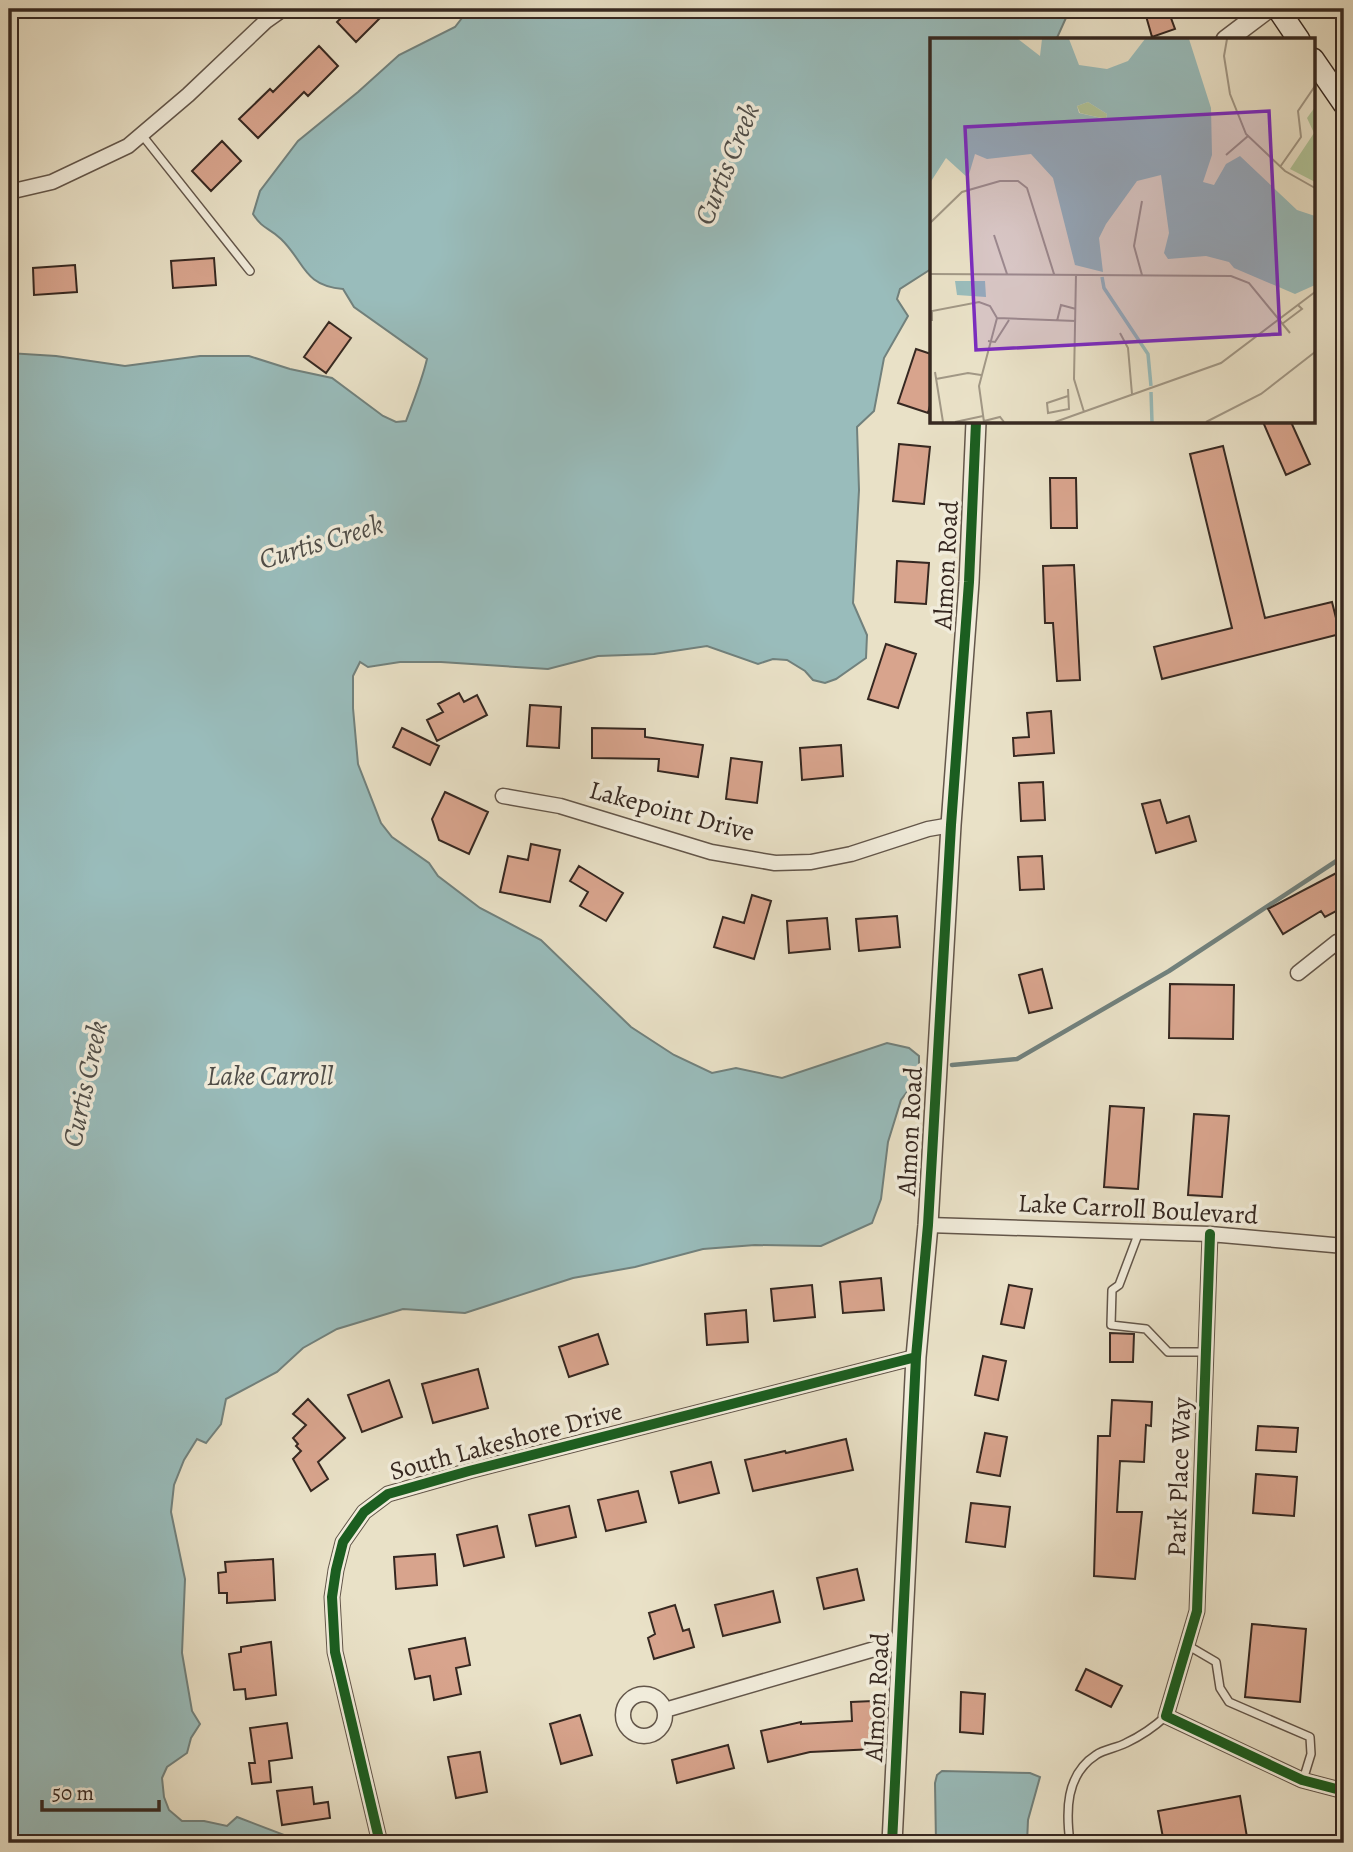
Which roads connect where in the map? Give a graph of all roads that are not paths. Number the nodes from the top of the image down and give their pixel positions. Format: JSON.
{"nodes":[{"id":1,"x":283,"y":9,"type":"edge"},
{"id":2,"x":1267,"y":9,"type":"edge"},
{"id":3,"x":1278,"y":9,"type":"edge"},
{"id":4,"x":1229,"y":38,"type":"edge"},
{"id":5,"x":1298,"y":38,"type":"edge"},
{"id":6,"x":1314,"y":60,"type":"edge"},
{"id":7,"x":1344,"y":104,"type":"edge"},
{"id":8,"x":142,"y":135,"type":"junction"},
{"id":9,"x":9,"y":192,"type":"edge"},
{"id":10,"x":250,"y":271,"type":"dead end"},
{"id":11,"x":976,"y":424,"type":"edge"},
{"id":12,"x":503,"y":796,"type":"dead end"},
{"id":13,"x":951,"y":825,"type":"junction"},
{"id":14,"x":1344,"y":941,"type":"edge"},
{"id":15,"x":1298,"y":973,"type":"dead end"},
{"id":16,"x":928,"y":1225,"type":"junction"},
{"id":17,"x":1139,"y":1232,"type":"junction"},
{"id":18,"x":1210,"y":1234,"type":"junction"},
{"id":19,"x":1344,"y":1246,"type":"edge"},
{"id":20,"x":1206,"y":1352,"type":"junction"},
{"id":21,"x":916,"y":1357,"type":"junction"},
{"id":22,"x":902,"y":1641,"type":"junction"},
{"id":23,"x":1187,"y":1644,"type":"junction"},
{"id":24,"x":665,"y":1710,"type":"dead end"},
{"id":25,"x":1166,"y":1716,"type":"junction"},
{"id":26,"x":1303,"y":1780,"type":"junction"},
{"id":27,"x":1344,"y":1791,"type":"edge"},
{"id":28,"x":380,"y":1843,"type":"edge"},
{"id":29,"x":892,"y":1843,"type":"edge"},
{"id":30,"x":1070,"y":1843,"type":"edge"}],
"edges":[{"from":1,"to":8,"type":"street"},
{"from":2,"to":4,"type":"street"},
{"from":3,"to":5,"type":"main road"},
{"from":6,"to":7,"type":"main road"},
{"from":8,"to":9,"type":"street"},
{"from":8,"to":10,"type":"lane"},
{"from":11,"to":13,"type":"street","name":"Almon Road"},
{"from":12,"to":13,"type":"street","name":"Lakepoint Drive"},
{"from":13,"to":16,"type":"street","name":"Almon Road"},
{"from":14,"to":15,"type":"street"},
{"from":16,"to":17,"type":"street","name":"Lake Carroll Boulevard"},
{"from":16,"to":21,"type":"street","name":"Almon Road"},
{"from":17,"to":18,"type":"street","name":"Lake Carroll Boulevard"},
{"from":17,"to":20,"type":"lane"},
{"from":18,"to":19,"type":"street","name":"Lake Carroll Boulevard"},
{"from":18,"to":20,"type":"street","name":"Park Place Way"},
{"from":20,"to":23,"type":"street","name":"Park Place Way"},
{"from":21,"to":22,"type":"street","name":"Almon Road"},
{"from":21,"to":28,"type":"street","name":"South Lakeshore Drive"},
{"from":22,"to":24,"type":"street"},
{"from":22,"to":29,"type":"street","name":"Almon Road"},
{"from":23,"to":25,"type":"street","name":"Park Place Way"},
{"from":23,"to":26,"type":"lane"},
{"from":25,"to":26,"type":"street"},
{"from":25,"to":30,"type":"lane"},
{"from":26,"to":27,"type":"street"}]}
